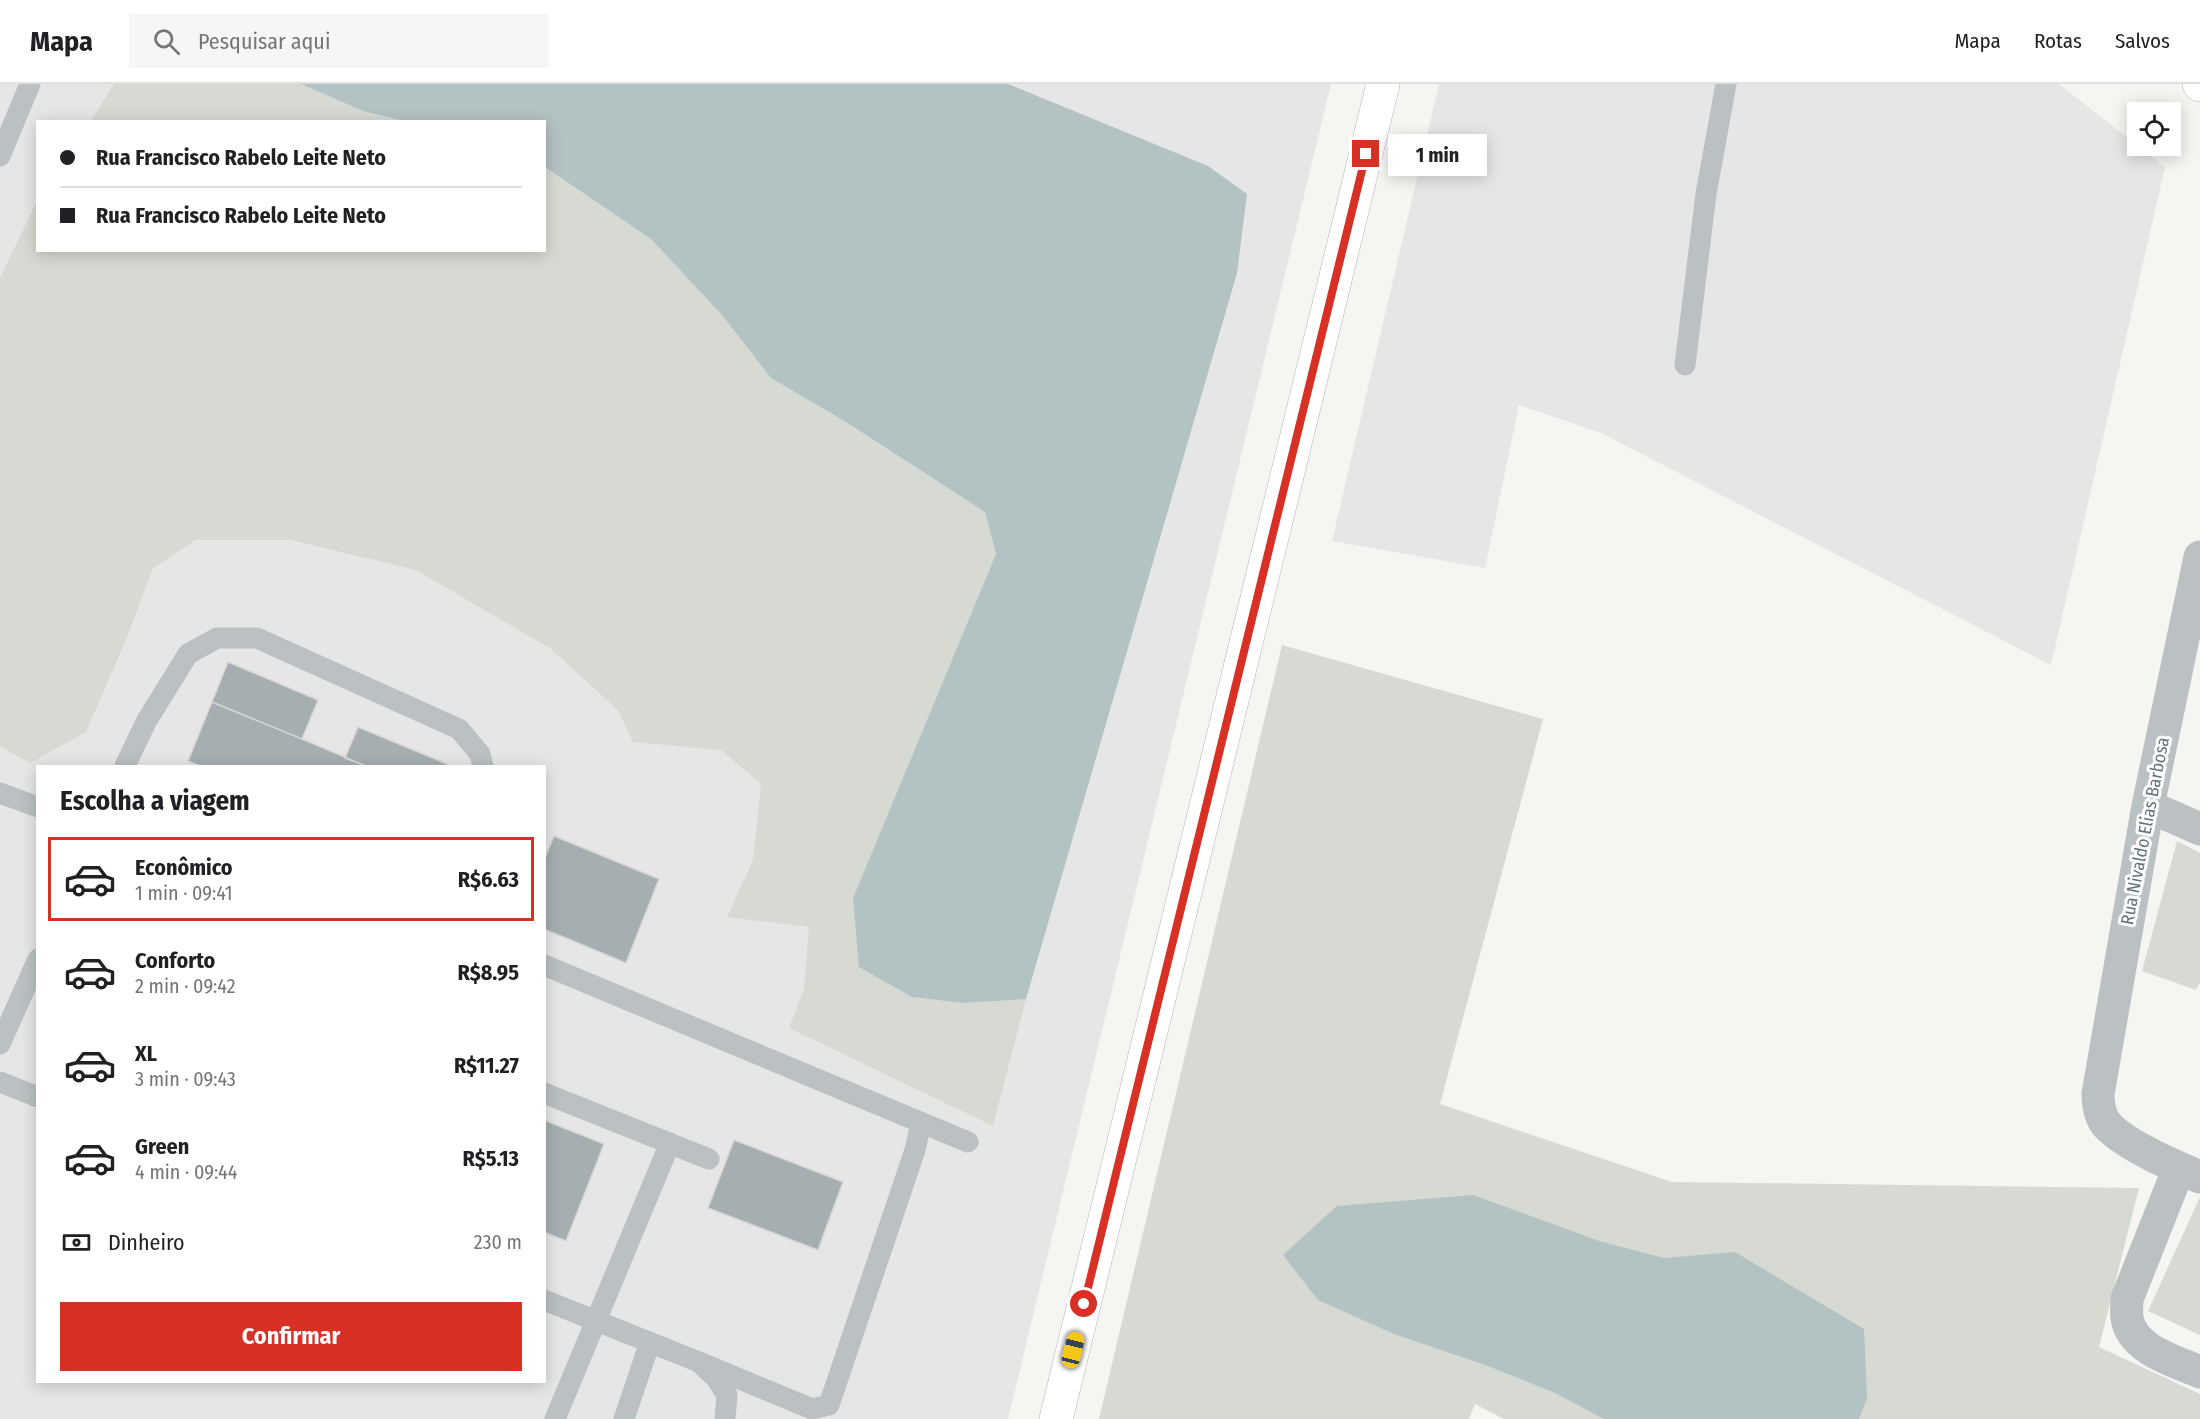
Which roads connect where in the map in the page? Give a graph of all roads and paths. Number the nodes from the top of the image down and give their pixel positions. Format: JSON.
{"nodes":[{"id":1,"x":30,"y":84,"type":"edge"},
{"id":2,"x":1383,"y":84,"type":"edge"},
{"id":3,"x":1726,"y":84,"type":"edge"},
{"id":4,"x":0,"y":156,"type":"edge"},
{"id":5,"x":1685,"y":365,"type":"dead end"},
{"id":6,"x":2200,"y":557,"type":"edge"},
{"id":7,"x":125,"y":765,"type":"edge"},
{"id":8,"x":483,"y":765,"type":"edge"},
{"id":9,"x":0,"y":793,"type":"edge"},
{"id":10,"x":36,"y":806,"type":"edge"},
{"id":11,"x":2148,"y":806,"type":"junction"},
{"id":12,"x":2200,"y":829,"type":"edge"},
{"id":13,"x":36,"y":963,"type":"edge"},
{"id":14,"x":546,"y":966,"type":"edge"},
{"id":15,"x":0,"y":1044,"type":"edge"},
{"id":16,"x":0,"y":1082,"type":"edge"},
{"id":17,"x":546,"y":1094,"type":"edge"},
{"id":18,"x":36,"y":1096,"type":"edge"},
{"id":19,"x":921,"y":1123,"type":"junction"},
{"id":20,"x":670,"y":1143,"type":"junction"},
{"id":21,"x":968,"y":1143,"type":"dead end"},
{"id":22,"x":709,"y":1159,"type":"dead end"},
{"id":23,"x":2190,"y":1173,"type":"edge"},
{"id":24,"x":546,"y":1300,"type":"edge"},
{"id":25,"x":595,"y":1320,"type":"junction"},
{"id":26,"x":650,"y":1342,"type":"junction"},
{"id":27,"x":699,"y":1362,"type":"junction"},
{"id":28,"x":2200,"y":1372,"type":"edge"},
{"id":29,"x":555,"y":1419,"type":"edge"},
{"id":30,"x":624,"y":1419,"type":"edge"},
{"id":31,"x":725,"y":1419,"type":"edge"},
{"id":32,"x":1056,"y":1419,"type":"edge"}],
"edges":[{"from":1,"to":4,"type":"lane"},
{"from":2,"to":32,"type":"street"},
{"from":3,"to":5,"type":"lane"},
{"from":6,"to":11,"type":"street","name":"Rua Nivaldo Elias Barbosa"},
{"from":7,"to":8,"type":"lane"},
{"from":9,"to":10,"type":"lane"},
{"from":11,"to":12,"type":"street"},
{"from":11,"to":23,"type":"street","name":"Rua Nivaldo Elias Barbosa"},
{"from":13,"to":15,"type":"lane"},
{"from":14,"to":19,"type":"lane"},
{"from":16,"to":18,"type":"lane"},
{"from":17,"to":20,"type":"lane"},
{"from":19,"to":21,"type":"lane"},
{"from":19,"to":27,"type":"lane"},
{"from":20,"to":22,"type":"lane"},
{"from":20,"to":25,"type":"lane"},
{"from":23,"to":28,"type":"street"},
{"from":24,"to":25,"type":"lane"},
{"from":25,"to":26,"type":"lane"},
{"from":25,"to":29,"type":"lane"},
{"from":26,"to":27,"type":"lane"},
{"from":26,"to":30,"type":"lane"},
{"from":27,"to":31,"type":"lane"}]}
